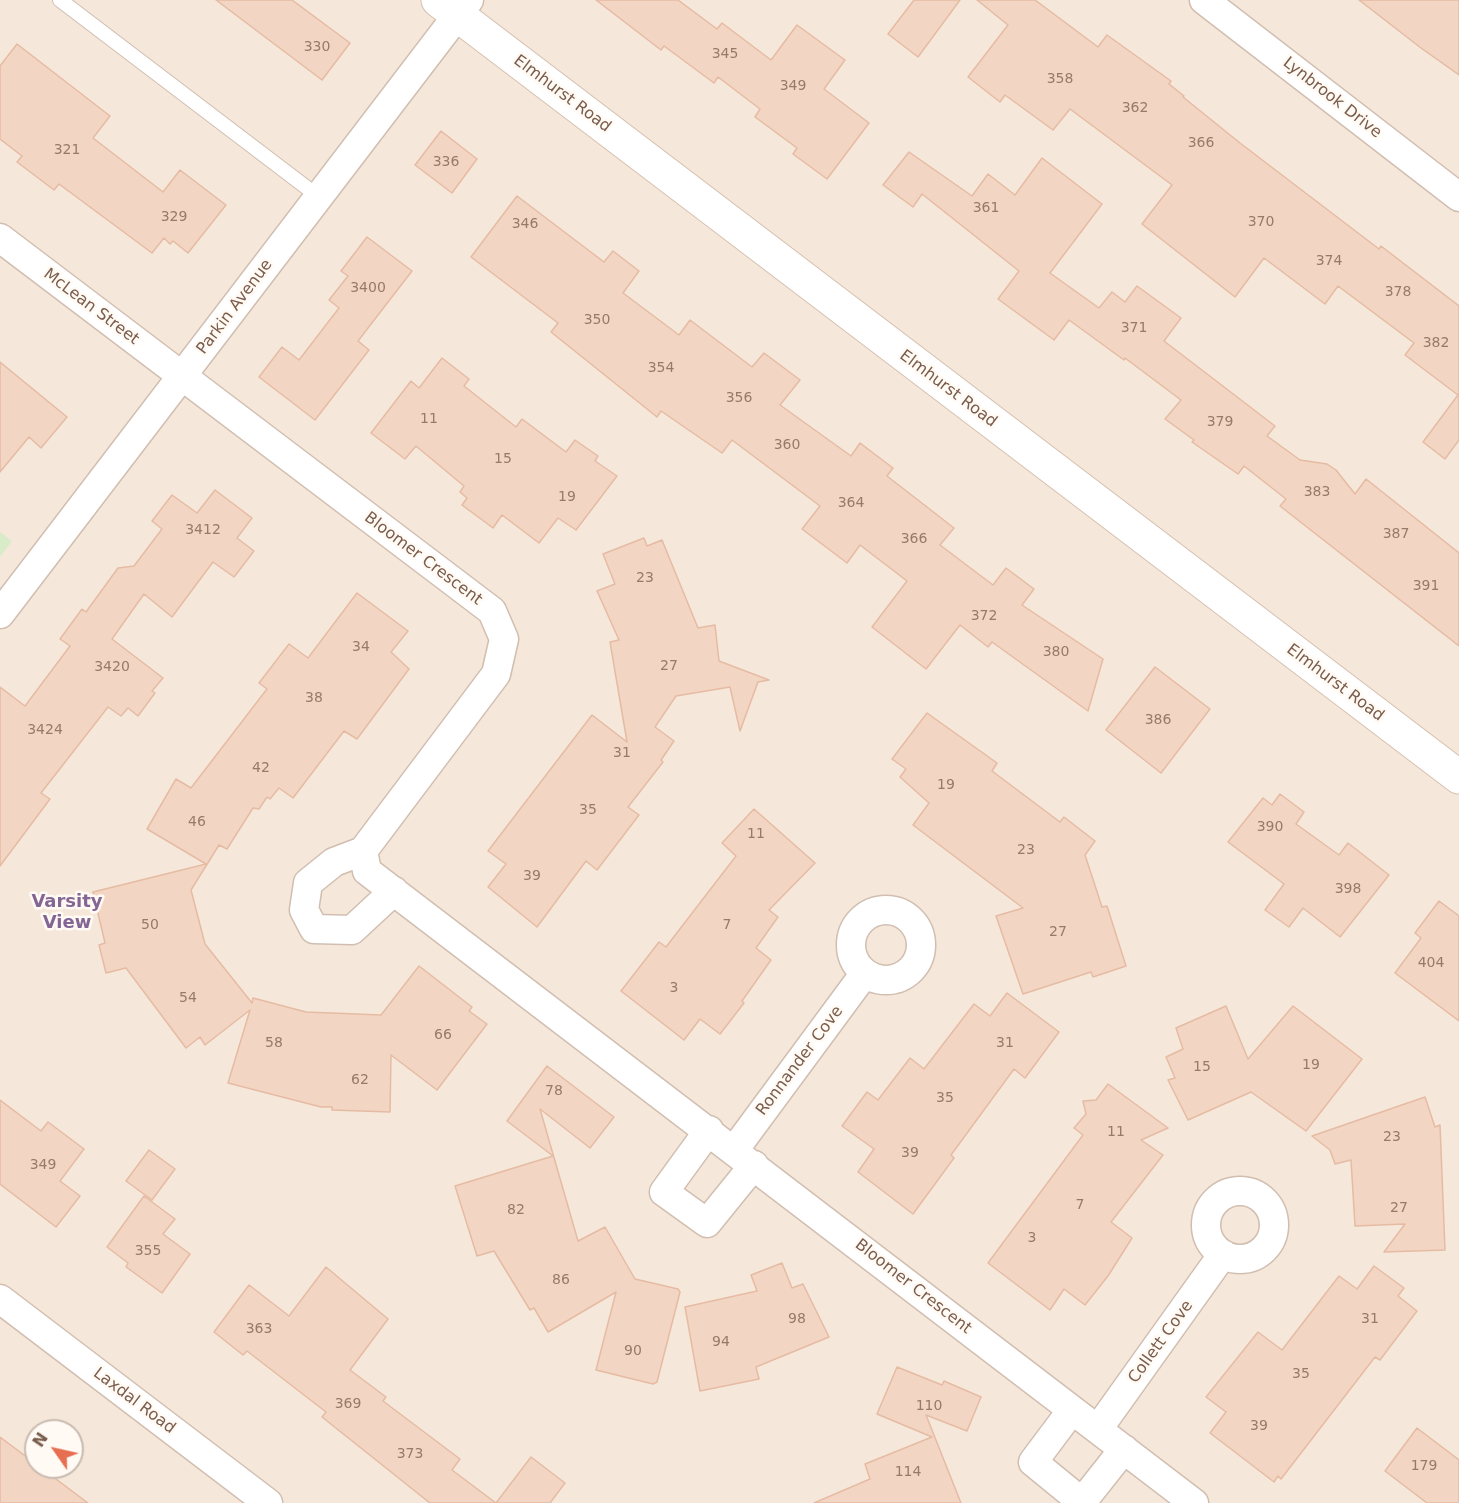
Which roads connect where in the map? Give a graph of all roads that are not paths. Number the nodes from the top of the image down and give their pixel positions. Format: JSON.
{"nodes":[{"id":1,"x":60,"y":0,"type":"edge"},
{"id":2,"x":1204,"y":0,"type":"edge"},
{"id":3,"x":455,"y":5,"type":"edge"},
{"id":4,"x":1459,"y":196,"type":"edge"},
{"id":5,"x":319,"y":197,"type":"junction"},
{"id":6,"x":0,"y":238,"type":"edge"},
{"id":7,"x":182,"y":376,"type":"junction"},
{"id":8,"x":0,"y":614,"type":"edge"},
{"id":9,"x":1459,"y":777,"type":"edge"},
{"id":10,"x":363,"y":851,"type":"junction"},
{"id":11,"x":394,"y":891,"type":"junction"},
{"id":12,"x":865,"y":974,"type":"dead end"},
{"id":13,"x":709,"y":1130,"type":"junction"},
{"id":14,"x":744,"y":1157,"type":"junction"},
{"id":15,"x":1223,"y":1254,"type":"dead end"},
{"id":16,"x":0,"y":1299,"type":"edge"},
{"id":17,"x":1072,"y":1410,"type":"junction"},
{"id":18,"x":1098,"y":1429,"type":"junction"},
{"id":19,"x":1124,"y":1449,"type":"junction"},
{"id":20,"x":268,"y":1503,"type":"edge"},
{"id":21,"x":1194,"y":1503,"type":"edge"}],
"edges":[{"from":1,"to":5,"type":"lane"},
{"from":2,"to":4,"type":"street","name":"Lynbrook Drive"},
{"from":3,"to":5,"type":"street","name":"Parkin Avenue"},
{"from":3,"to":9,"type":"street","name":"Elmhurst Road"},
{"from":5,"to":7,"type":"street","name":"Parkin Avenue"},
{"from":6,"to":7,"type":"street","name":"McLean Street"},
{"from":7,"to":8,"type":"street","name":"Parkin Avenue"},
{"from":7,"to":10,"type":"street","name":"Bloomer Crescent"},
{"from":10,"to":11,"type":"street","name":"Bloomer Crescent"},
{"from":10,"to":11,"type":"street"},
{"from":11,"to":13,"type":"street","name":"Bloomer Crescent"},
{"from":12,"to":14,"type":"street","name":"Ronnander Cove"},
{"from":13,"to":14,"type":"street","name":"Bloomer Crescent"},
{"from":13,"to":14,"type":"street"},
{"from":14,"to":17,"type":"street","name":"Bloomer Crescent"},
{"from":15,"to":18,"type":"street","name":"Collett Cove"},
{"from":16,"to":20,"type":"street","name":"Laxdal Road"},
{"from":17,"to":18,"type":"street","name":"Bloomer Crescent"},
{"from":17,"to":19,"type":"street"},
{"from":18,"to":19,"type":"street","name":"Bloomer Crescent"},
{"from":19,"to":21,"type":"street","name":"Bloomer Crescent"}]}
